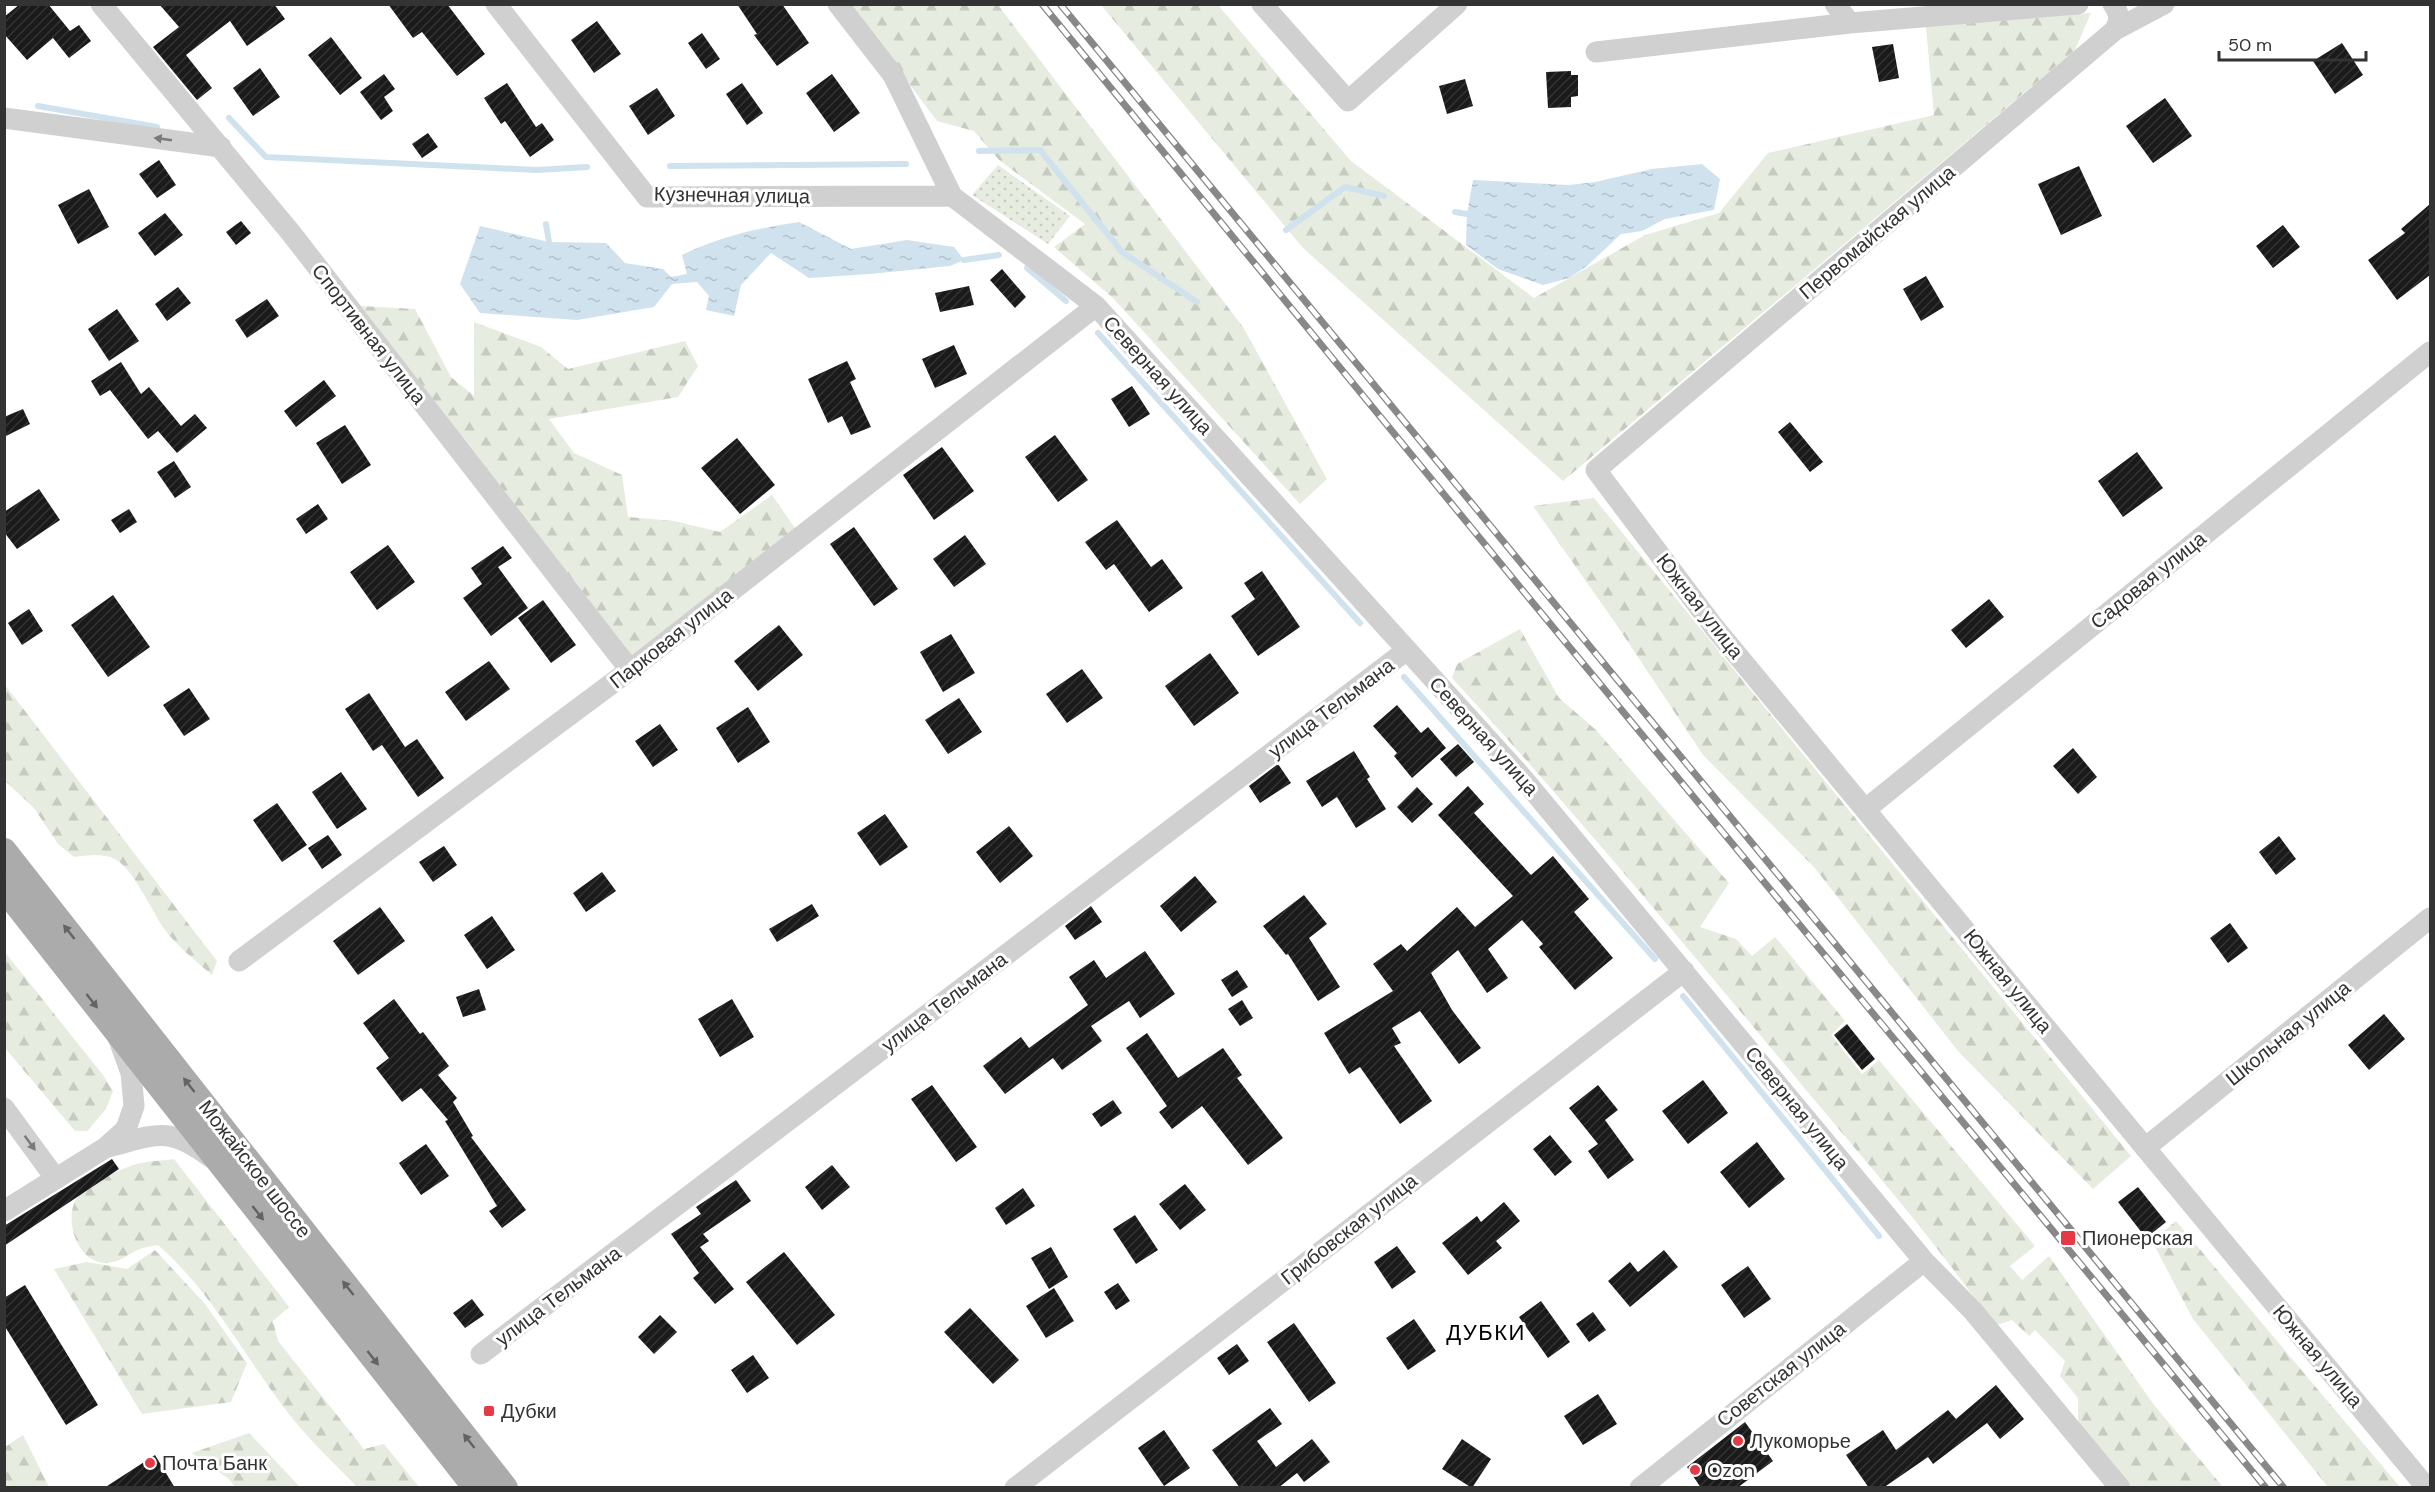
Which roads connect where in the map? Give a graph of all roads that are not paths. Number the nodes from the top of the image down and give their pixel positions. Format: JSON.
{"nodes":[{"id":1,"x":101,"y":4,"type":"edge"},
{"id":2,"x":496,"y":4,"type":"edge"},
{"id":3,"x":838,"y":4,"type":"edge"},
{"id":4,"x":1262,"y":4,"type":"edge"},
{"id":5,"x":1457,"y":4,"type":"edge"},
{"id":6,"x":1835,"y":4,"type":"edge"},
{"id":7,"x":2078,"y":4,"type":"edge"},
{"id":8,"x":2164,"y":4,"type":"edge"},
{"id":9,"x":2117,"y":12,"type":"edge"},
{"id":10,"x":1850,"y":23,"type":"junction"},
{"id":11,"x":1596,"y":52,"type":"dead end"},
{"id":12,"x":4,"y":118,"type":"edge"},
{"id":13,"x":221,"y":147,"type":"junction"},
{"id":14,"x":952,"y":196,"type":"junction"},
{"id":15,"x":1096,"y":306,"type":"junction"},
{"id":16,"x":2430,"y":352,"type":"edge"},
{"id":17,"x":1596,"y":470,"type":"joint"},
{"id":18,"x":1407,"y":650,"type":"junction"},
{"id":19,"x":630,"y":670,"type":"junction"},
{"id":20,"x":1866,"y":809,"type":"junction"},
{"id":21,"x":4,"y":850,"type":"edge"},
{"id":22,"x":4,"y":888,"type":"edge"},
{"id":23,"x":2430,"y":918,"type":"edge"},
{"id":24,"x":239,"y":961,"type":"dead end"},
{"id":25,"x":1684,"y":970,"type":"junction"},
{"id":26,"x":116,"y":1031,"type":"junction"},
{"id":27,"x":4,"y":1108,"type":"edge"},
{"id":28,"x":105,"y":1148,"type":"junction"},
{"id":29,"x":2145,"y":1148,"type":"junction"},
{"id":30,"x":222,"y":1167,"type":"junction"},
{"id":31,"x":56,"y":1179,"type":"junction"},
{"id":32,"x":4,"y":1211,"type":"edge"},
{"id":33,"x":1924,"y":1261,"type":"junction"},
{"id":34,"x":482,"y":1354,"type":"dead end"},
{"id":35,"x":476,"y":1488,"type":"edge"},
{"id":36,"x":505,"y":1488,"type":"edge"},
{"id":37,"x":1015,"y":1488,"type":"edge"},
{"id":38,"x":1640,"y":1488,"type":"edge"},
{"id":39,"x":2120,"y":1488,"type":"edge"},
{"id":40,"x":2427,"y":1488,"type":"edge"}],
"edges":[{"from":1,"to":13,"type":"street","name":"Спортивная улица"},
{"from":2,"to":14,"type":"street","name":"Кузнечная улица"},
{"from":3,"to":14,"type":"street","name":"Северная улица"},
{"from":4,"to":5,"type":"street"},
{"from":6,"to":10,"type":"street"},
{"from":7,"to":10,"type":"street"},
{"from":8,"to":9,"type":"street","name":"Первомайская улица"},
{"from":9,"to":17,"type":"street","name":"Первомайская улица"},
{"from":10,"to":11,"type":"street"},
{"from":13,"to":12,"type":"street","one_way":true},
{"from":13,"to":19,"type":"street","name":"Спортивная улица"},
{"from":14,"to":15,"type":"street","name":"Северная улица"},
{"from":15,"to":18,"type":"street","name":"Северная улица"},
{"from":15,"to":19,"type":"street","name":"Парковая улица"},
{"from":16,"to":20,"type":"street","name":"Садовая улица"},
{"from":17,"to":20,"type":"street","name":"Южная улица"},
{"from":18,"to":25,"type":"street","name":"Северная улица"},
{"from":18,"to":34,"type":"street","name":"улица Тельмана"},
{"from":19,"to":24,"type":"street","name":"Парковая улица"},
{"from":20,"to":29,"type":"street","name":"Южная улица"},
{"from":36,"to":21,"type":"main road","name":"Можайское шоссе","one_way":true},
{"from":22,"to":26,"type":"main road","name":"Можайское шоссе","one_way":true},
{"from":23,"to":29,"type":"street","name":"Школьная улица"},
{"from":25,"to":33,"type":"street","name":"Северная улица"},
{"from":25,"to":37,"type":"street","name":"Грибовская улица"},
{"from":26,"to":28,"type":"street"},
{"from":26,"to":30,"type":"main road","name":"Можайское шоссе"},
{"from":27,"to":31,"type":"street","one_way":true},
{"from":28,"to":30,"type":"street"},
{"from":28,"to":31,"type":"street"},
{"from":29,"to":40,"type":"street","name":"Южная улица"},
{"from":30,"to":35,"type":"main road","name":"Можайское шоссе","one_way":true},
{"from":31,"to":32,"type":"street"},
{"from":33,"to":38,"type":"street","name":"Советская улица"},
{"from":33,"to":39,"type":"street","name":"Северная улица"}]}
